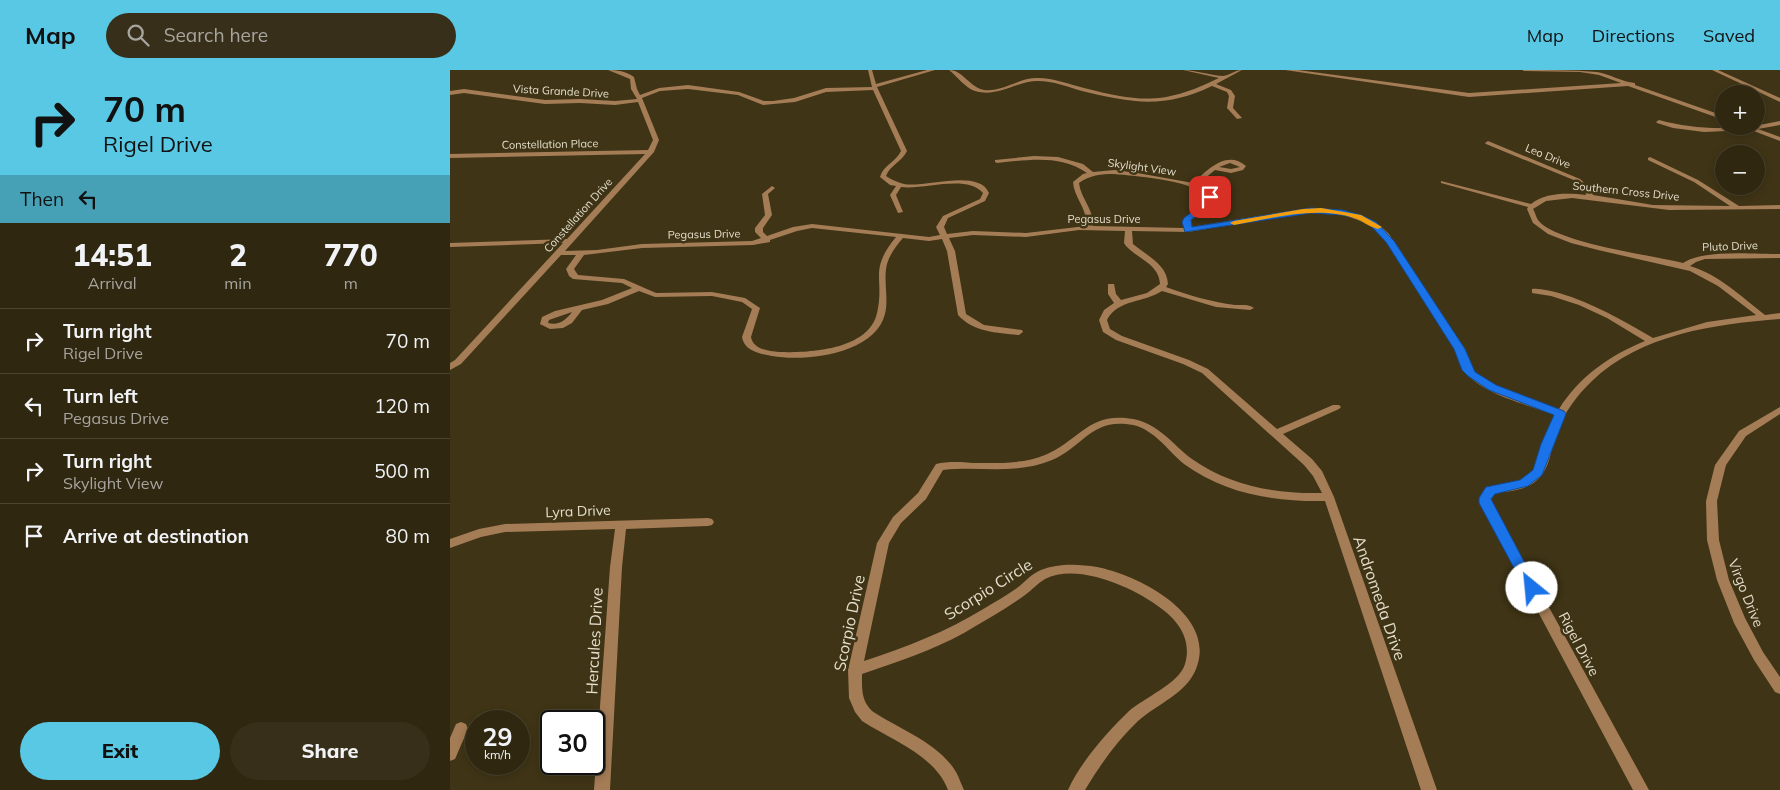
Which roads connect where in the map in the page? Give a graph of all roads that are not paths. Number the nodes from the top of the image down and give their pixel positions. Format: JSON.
{"nodes":[{"id":1,"x":610,"y":70,"type":"edge"},
{"id":2,"x":870,"y":70,"type":"edge"},
{"id":3,"x":933,"y":70,"type":"edge"},
{"id":4,"x":951,"y":70,"type":"edge"},
{"id":5,"x":1185,"y":70,"type":"edge"},
{"id":6,"x":1240,"y":70,"type":"edge"},
{"id":7,"x":1287,"y":70,"type":"edge"},
{"id":8,"x":1524,"y":70,"type":"edge"},
{"id":9,"x":1714,"y":70,"type":"edge"},
{"id":10,"x":1223,"y":77,"type":"junction"},
{"id":11,"x":1210,"y":83,"type":"junction"},
{"id":12,"x":1633,"y":84,"type":"junction"},
{"id":13,"x":875,"y":87,"type":"junction"},
{"id":14,"x":450,"y":92,"type":"edge"},
{"id":15,"x":640,"y":98,"type":"junction"},
{"id":16,"x":1780,"y":100,"type":"edge"},
{"id":17,"x":1715,"y":115,"type":"edge"},
{"id":18,"x":1239,"y":118,"type":"dead end"},
{"id":19,"x":1659,"y":122,"type":"dead end"},
{"id":20,"x":1780,"y":123,"type":"edge"},
{"id":21,"x":1765,"y":125,"type":"edge"},
{"id":22,"x":1715,"y":129,"type":"edge"},
{"id":23,"x":1765,"y":133,"type":"edge"},
{"id":24,"x":1780,"y":139,"type":"edge"},
{"id":25,"x":1488,"y":143,"type":"dead end"},
{"id":26,"x":651,"y":152,"type":"junction"},
{"id":27,"x":450,"y":156,"type":"edge"},
{"id":28,"x":1650,"y":160,"type":"dead end"},
{"id":29,"x":997,"y":161,"type":"dead end"},
{"id":30,"x":1214,"y":168,"type":"dead end"},
{"id":31,"x":1091,"y":173,"type":"junction"},
{"id":32,"x":1443,"y":182,"type":"dead end"},
{"id":33,"x":900,"y":184,"type":"junction"},
{"id":34,"x":1194,"y":184,"type":"junction"},
{"id":35,"x":772,"y":188,"type":"dead end"},
{"id":36,"x":1590,"y":199,"type":"junction"},
{"id":37,"x":1532,"y":206,"type":"junction"},
{"id":38,"x":1780,"y":207,"type":"edge"},
{"id":39,"x":1738,"y":208,"type":"junction"},
{"id":40,"x":900,"y":212,"type":"dead end"},
{"id":41,"x":1090,"y":228,"type":"junction"},
{"id":42,"x":1130,"y":229,"type":"junction"},
{"id":43,"x":1188,"y":230,"type":"junction"},
{"id":44,"x":900,"y":237,"type":"junction"},
{"id":45,"x":944,"y":237,"type":"junction"},
{"id":46,"x":767,"y":240,"type":"junction"},
{"id":47,"x":568,"y":241,"type":"junction"},
{"id":48,"x":450,"y":245,"type":"edge"},
{"id":49,"x":582,"y":252,"type":"junction"},
{"id":50,"x":558,"y":253,"type":"junction"},
{"id":51,"x":1780,"y":256,"type":"edge"},
{"id":52,"x":1684,"y":266,"type":"junction"},
{"id":53,"x":1111,"y":286,"type":"dead end"},
{"id":54,"x":638,"y":288,"type":"junction"},
{"id":55,"x":1161,"y":288,"type":"junction"},
{"id":56,"x":1535,"y":292,"type":"dead end"},
{"id":57,"x":1119,"y":304,"type":"junction"},
{"id":58,"x":579,"y":308,"type":"dead end"},
{"id":59,"x":1250,"y":308,"type":"dead end"},
{"id":60,"x":1780,"y":316,"type":"edge"},
{"id":61,"x":1763,"y":317,"type":"junction"},
{"id":62,"x":1019,"y":332,"type":"dead end"},
{"id":63,"x":1652,"y":340,"type":"junction"},
{"id":64,"x":450,"y":368,"type":"edge"},
{"id":65,"x":1336,"y":407,"type":"dead end"},
{"id":66,"x":1780,"y":410,"type":"edge"},
{"id":67,"x":1560,"y":414,"type":"junction"},
{"id":68,"x":1276,"y":433,"type":"junction"},
{"id":69,"x":1328,"y":498,"type":"junction"},
{"id":70,"x":708,"y":522,"type":"dead end"},
{"id":71,"x":622,"y":525,"type":"junction"},
{"id":72,"x":450,"y":544,"type":"edge"},
{"id":73,"x":855,"y":670,"type":"junction"},
{"id":74,"x":1780,"y":688,"type":"edge"},
{"id":75,"x":460,"y":729,"type":"dead end"},
{"id":76,"x":450,"y":754,"type":"edge"},
{"id":77,"x":602,"y":790,"type":"edge"},
{"id":78,"x":956,"y":790,"type":"edge"},
{"id":79,"x":1076,"y":790,"type":"edge"},
{"id":80,"x":1429,"y":790,"type":"edge"},
{"id":81,"x":1641,"y":790,"type":"edge"}],
"edges":[{"from":1,"to":15,"type":"street"},
{"from":2,"to":13,"type":"street"},
{"from":3,"to":13,"type":"street","name":"Vista Grande Drive"},
{"from":4,"to":11,"type":"street"},
{"from":5,"to":10,"type":"street"},
{"from":6,"to":10,"type":"street"},
{"from":7,"to":12,"type":"street"},
{"from":8,"to":12,"type":"street"},
{"from":9,"to":16,"type":"street"},
{"from":10,"to":11,"type":"street"},
{"from":11,"to":18,"type":"street"},
{"from":12,"to":17,"type":"street"},
{"from":13,"to":15,"type":"street","name":"Vista Grande Drive"},
{"from":13,"to":33,"type":"street"},
{"from":14,"to":15,"type":"street","name":"Vista Grande Drive"},
{"from":15,"to":26,"type":"street"},
{"from":19,"to":22,"type":"street"},
{"from":20,"to":21,"type":"street"},
{"from":23,"to":24,"type":"street"},
{"from":25,"to":36,"type":"street","name":"Leo Drive"},
{"from":26,"to":27,"type":"street","name":"Constellation Place"},
{"from":26,"to":47,"type":"street","name":"Constellation Drive"},
{"from":28,"to":39,"type":"street"},
{"from":29,"to":31,"type":"street"},
{"from":30,"to":34,"type":"street"},
{"from":31,"to":34,"type":"street","name":"Skylight View"},
{"from":31,"to":41,"type":"street","name":"Skylight View"},
{"from":32,"to":37,"type":"street"},
{"from":33,"to":40,"type":"street"},
{"from":33,"to":45,"type":"street"},
{"from":34,"to":43,"type":"street","name":"Skylight View"},
{"from":35,"to":46,"type":"street"},
{"from":36,"to":37,"type":"street","name":"Southern Cross Drive"},
{"from":36,"to":39,"type":"street","name":"Southern Cross Drive"},
{"from":37,"to":52,"type":"street"},
{"from":38,"to":39,"type":"street","name":"Southern Cross Drive"},
{"from":41,"to":42,"type":"street","name":"Pegasus Drive"},
{"from":41,"to":45,"type":"street","name":"Pegasus Drive"},
{"from":42,"to":43,"type":"street","name":"Pegasus Drive"},
{"from":42,"to":55,"type":"street"},
{"from":43,"to":67,"type":"street","name":"Pegasus Drive"},
{"from":44,"to":45,"type":"street","name":"Pegasus Drive"},
{"from":44,"to":46,"type":"street","name":"Pegasus Drive"},
{"from":44,"to":54,"type":"street"},
{"from":45,"to":62,"type":"street"},
{"from":46,"to":49,"type":"street","name":"Pegasus Drive"},
{"from":47,"to":48,"type":"street"},
{"from":47,"to":50,"type":"street","name":"Constellation Drive"},
{"from":49,"to":50,"type":"street","name":"Pegasus Drive"},
{"from":49,"to":54,"type":"street"},
{"from":50,"to":64,"type":"street","name":"Constellation Drive"},
{"from":51,"to":52,"type":"street","name":"Pluto Drive"},
{"from":52,"to":61,"type":"street"},
{"from":53,"to":57,"type":"street"},
{"from":54,"to":58,"type":"street"},
{"from":55,"to":57,"type":"street"},
{"from":55,"to":59,"type":"street"},
{"from":56,"to":63,"type":"street"},
{"from":57,"to":68,"type":"street","name":"Andromeda Drive"},
{"from":60,"to":61,"type":"street","name":"Rigel Drive"},
{"from":61,"to":63,"type":"street","name":"Rigel Drive"},
{"from":63,"to":67,"type":"street","name":"Rigel Drive"},
{"from":65,"to":68,"type":"street"},
{"from":66,"to":74,"type":"street","name":"Virgo Drive"},
{"from":67,"to":81,"type":"street","name":"Rigel Drive"},
{"from":68,"to":69,"type":"street","name":"Andromeda Drive"},
{"from":69,"to":73,"type":"street","name":"Scorpio Drive"},
{"from":69,"to":80,"type":"street","name":"Andromeda Drive"},
{"from":70,"to":71,"type":"street","name":"Lyra Drive"},
{"from":71,"to":72,"type":"street","name":"Lyra Drive"},
{"from":71,"to":77,"type":"street","name":"Hercules Drive"},
{"from":73,"to":78,"type":"street","name":"Scorpio Drive"},
{"from":73,"to":79,"type":"street","name":"Scorpio Circle"},
{"from":75,"to":76,"type":"street"}]}
